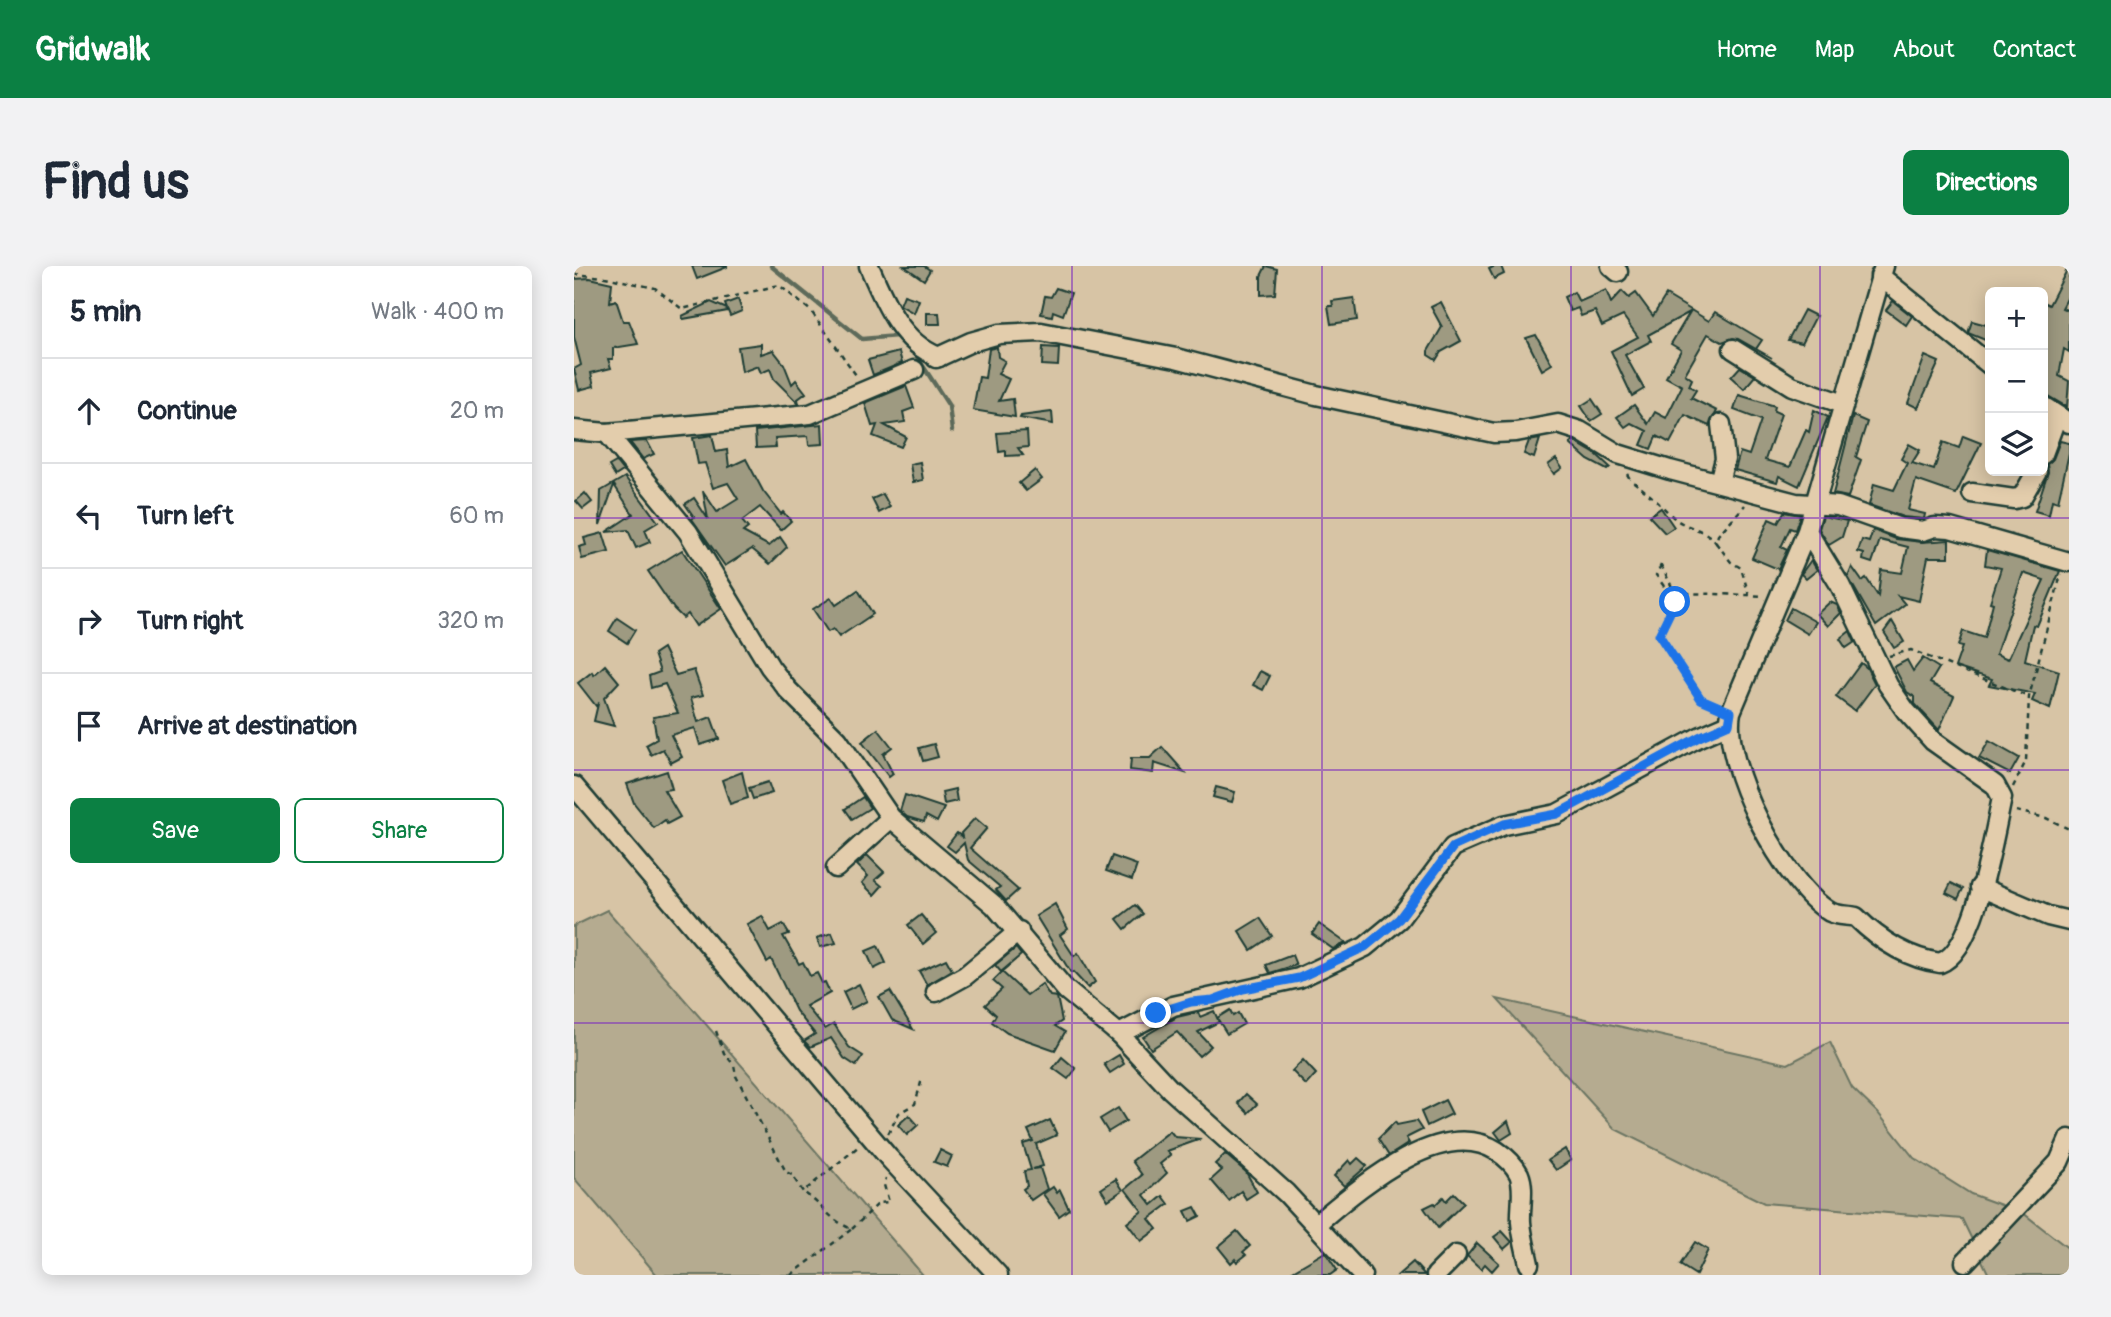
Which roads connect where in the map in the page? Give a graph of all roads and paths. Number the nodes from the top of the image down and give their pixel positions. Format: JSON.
{"nodes":[{"id":1,"x":869,"y":266,"type":"edge"},
{"id":2,"x":1882,"y":271,"type":"edge"},
{"id":3,"x":574,"y":274,"type":"edge"},
{"id":4,"x":1732,"y":349,"type":"dead end"},
{"id":5,"x":1985,"y":361,"type":"edge"},
{"id":6,"x":915,"y":370,"type":"dead end"},
{"id":7,"x":866,"y":390,"type":"junction"},
{"id":8,"x":1843,"y":404,"type":"junction"},
{"id":9,"x":2056,"y":415,"type":"edge"},
{"id":10,"x":1721,"y":424,"type":"dead end"},
{"id":11,"x":574,"y":430,"type":"edge"},
{"id":12,"x":607,"y":433,"type":"junction"},
{"id":13,"x":2048,"y":439,"type":"edge"},
{"id":14,"x":1618,"y":454,"type":"junction"},
{"id":15,"x":2033,"y":476,"type":"edge"},
{"id":16,"x":1719,"y":482,"type":"junction"},
{"id":17,"x":1754,"y":491,"type":"junction"},
{"id":18,"x":1972,"y":493,"type":"dead end"},
{"id":19,"x":1815,"y":503,"type":"junction"},
{"id":20,"x":1807,"y":531,"type":"junction"},
{"id":21,"x":1716,"y":543,"type":"junction"},
{"id":22,"x":2067,"y":561,"type":"edge"},
{"id":23,"x":1749,"y":595,"type":"junction"},
{"id":24,"x":1780,"y":598,"type":"junction"},
{"id":25,"x":1875,"y":658,"type":"junction"},
{"id":26,"x":2029,"y":697,"type":"junction"},
{"id":27,"x":1730,"y":718,"type":"junction"},
{"id":28,"x":574,"y":786,"type":"edge"},
{"id":29,"x":2002,"y":798,"type":"junction"},
{"id":30,"x":891,"y":818,"type":"junction"},
{"id":31,"x":2069,"y":829,"type":"edge"},
{"id":32,"x":836,"y":868,"type":"dead end"},
{"id":33,"x":1980,"y":887,"type":"junction"},
{"id":34,"x":2069,"y":921,"type":"edge"},
{"id":35,"x":1019,"y":931,"type":"junction"},
{"id":36,"x":936,"y":992,"type":"dead end"},
{"id":37,"x":716,"y":1031,"type":"dead end"},
{"id":38,"x":1119,"y":1034,"type":"junction"},
{"id":39,"x":870,"y":1136,"type":"junction"},
{"id":40,"x":2069,"y":1139,"type":"edge"},
{"id":41,"x":803,"y":1192,"type":"junction"},
{"id":42,"x":1316,"y":1224,"type":"junction"},
{"id":43,"x":1456,"y":1255,"type":"dead end"},
{"id":44,"x":1965,"y":1262,"type":"dead end"},
{"id":45,"x":1529,"y":1264,"type":"dead end"},
{"id":46,"x":791,"y":1275,"type":"edge"},
{"id":47,"x":998,"y":1275,"type":"edge"},
{"id":48,"x":1362,"y":1275,"type":"edge"},
{"id":49,"x":1436,"y":1275,"type":"edge"}],
"edges":[{"from":1,"to":14,"type":"street"},
{"from":2,"to":5,"type":"street"},
{"from":2,"to":8,"type":"street"},
{"from":3,"to":7,"type":"path"},
{"from":4,"to":8,"type":"street"},
{"from":6,"to":7,"type":"street"},
{"from":7,"to":12,"type":"street"},
{"from":8,"to":19,"type":"street"},
{"from":9,"to":13,"type":"street"},
{"from":10,"to":16,"type":"street"},
{"from":11,"to":12,"type":"street"},
{"from":12,"to":30,"type":"street"},
{"from":14,"to":16,"type":"street"},
{"from":14,"to":21,"type":"path"},
{"from":15,"to":18,"type":"street"},
{"from":16,"to":17,"type":"street"},
{"from":17,"to":19,"type":"street"},
{"from":17,"to":21,"type":"path"},
{"from":19,"to":20,"type":"street"},
{"from":19,"to":22,"type":"street"},
{"from":20,"to":24,"type":"street"},
{"from":20,"to":25,"type":"street"},
{"from":21,"to":23,"type":"path"},
{"from":22,"to":26,"type":"path"},
{"from":23,"to":24,"type":"path"},
{"from":23,"to":27,"type":"path"},
{"from":24,"to":27,"type":"street"},
{"from":25,"to":26,"type":"path"},
{"from":25,"to":29,"type":"street"},
{"from":26,"to":29,"type":"path"},
{"from":27,"to":33,"type":"street"},
{"from":27,"to":38,"type":"street"},
{"from":28,"to":39,"type":"street"},
{"from":29,"to":31,"type":"path"},
{"from":29,"to":33,"type":"street"},
{"from":30,"to":32,"type":"street"},
{"from":30,"to":35,"type":"street"},
{"from":33,"to":34,"type":"street"},
{"from":35,"to":36,"type":"street"},
{"from":35,"to":38,"type":"street"},
{"from":37,"to":41,"type":"path"},
{"from":38,"to":42,"type":"street"},
{"from":39,"to":41,"type":"path"},
{"from":39,"to":47,"type":"street"},
{"from":40,"to":44,"type":"street"},
{"from":41,"to":46,"type":"path"},
{"from":42,"to":45,"type":"street"},
{"from":42,"to":48,"type":"street"},
{"from":43,"to":49,"type":"street"}]}
